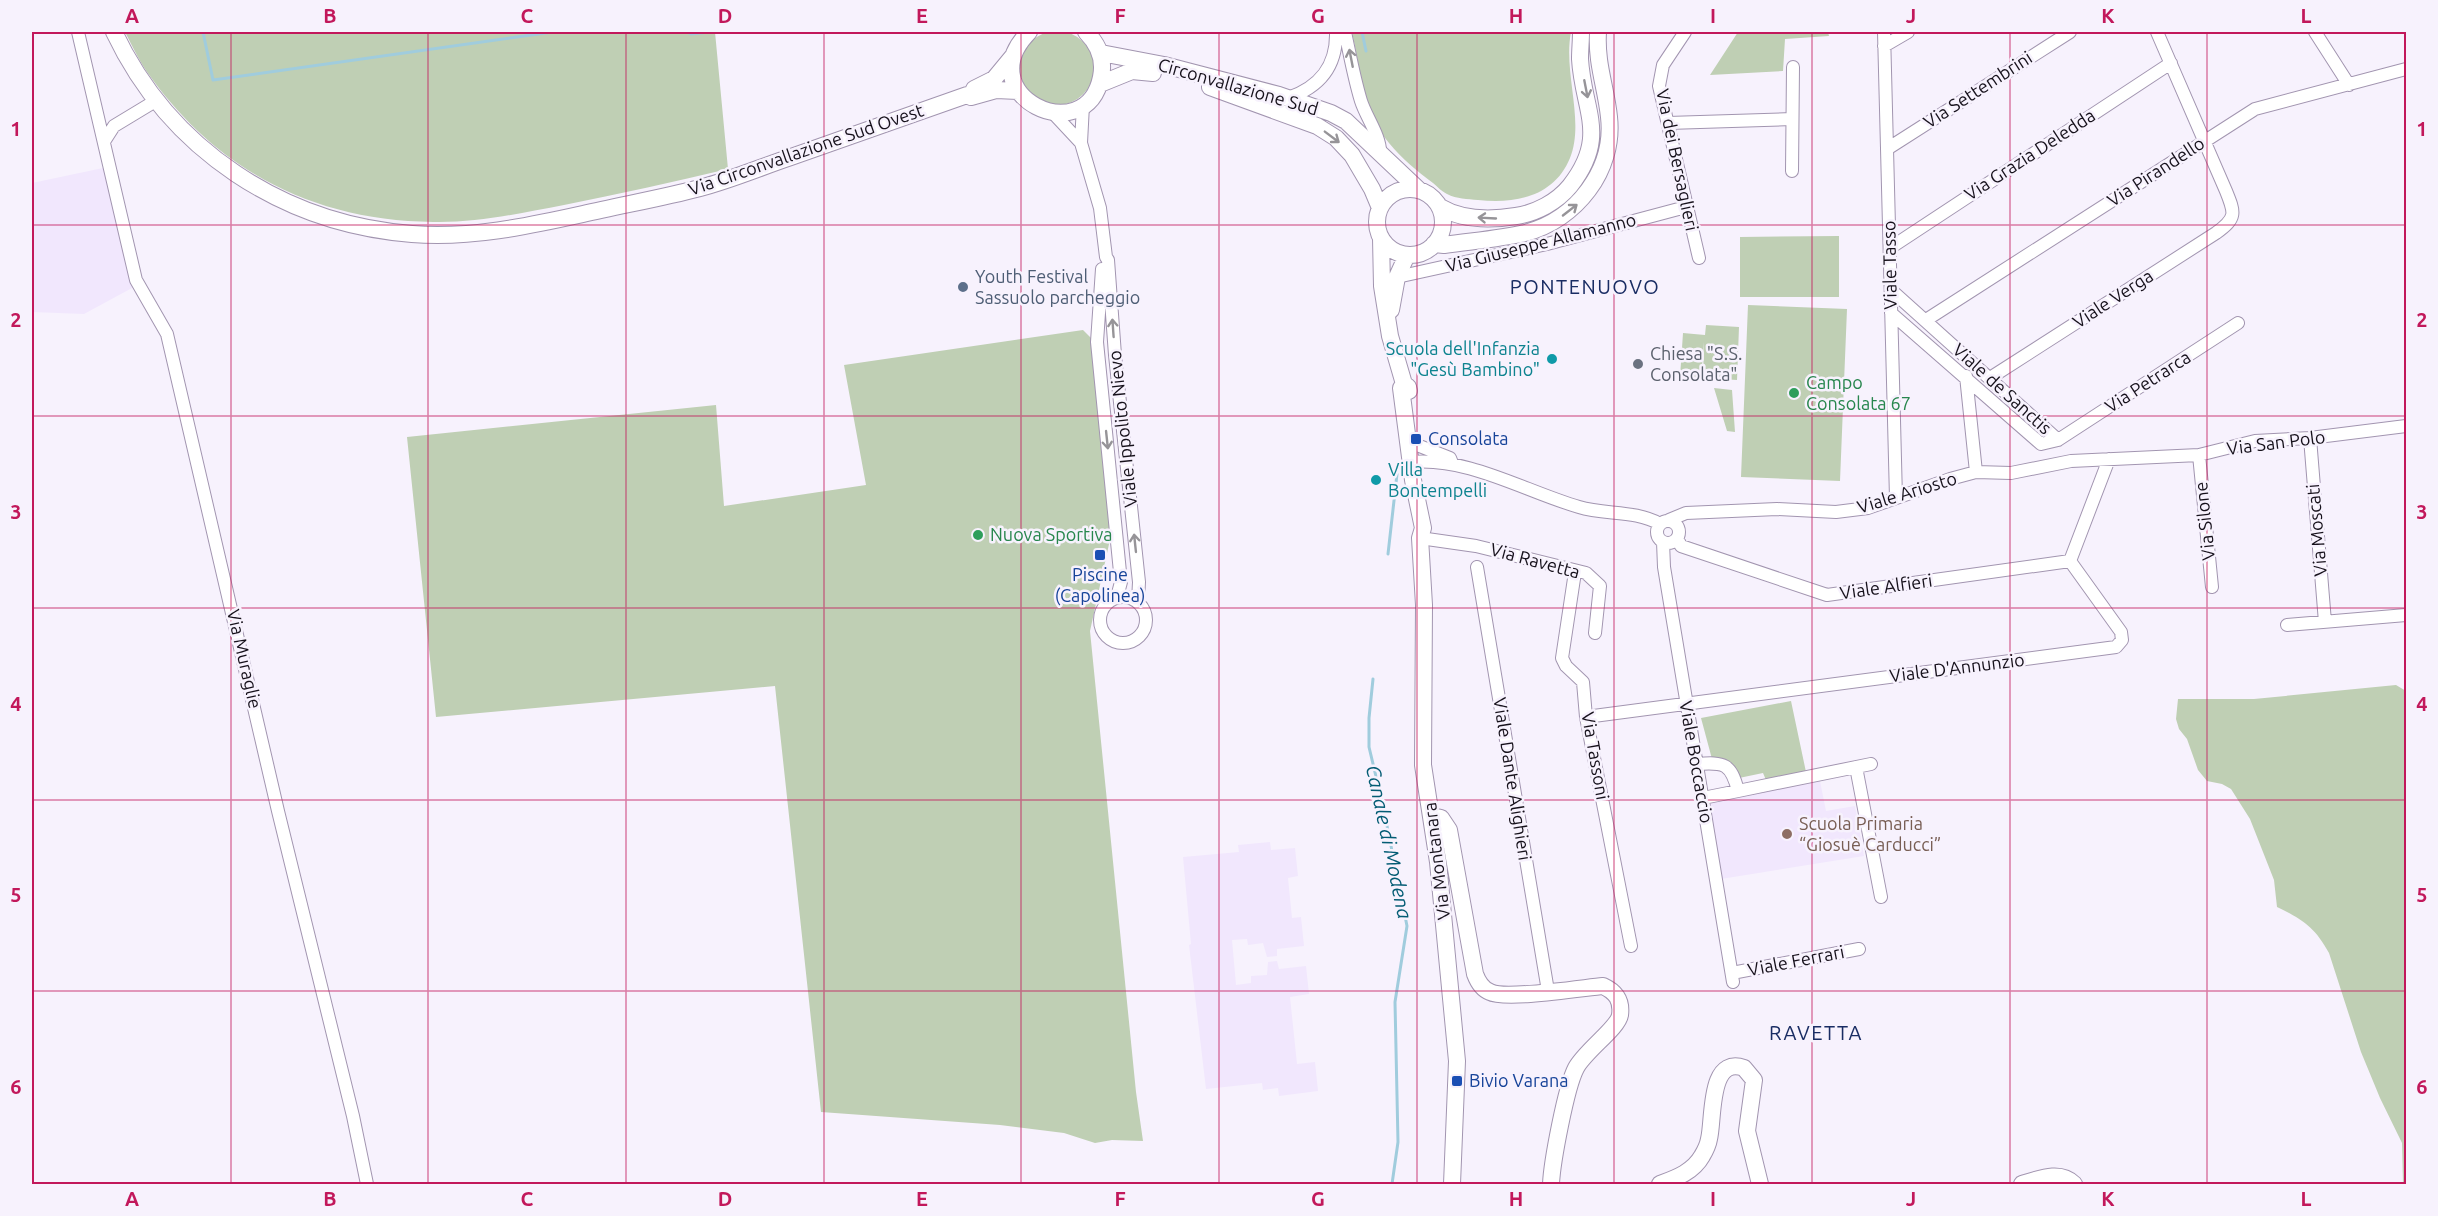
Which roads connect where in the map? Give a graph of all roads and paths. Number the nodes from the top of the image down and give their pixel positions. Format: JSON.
{"nodes":[{"id":1,"x":78,"y":32,"type":"edge"},
{"id":2,"x":114,"y":32,"type":"edge"},
{"id":3,"x":1029,"y":32,"type":"edge"},
{"id":4,"x":1086,"y":32,"type":"edge"},
{"id":5,"x":1336,"y":32,"type":"edge"},
{"id":6,"x":1345,"y":32,"type":"edge"},
{"id":7,"x":1581,"y":32,"type":"edge"},
{"id":8,"x":1598,"y":32,"type":"edge"},
{"id":9,"x":1685,"y":32,"type":"edge"},
{"id":10,"x":1884,"y":32,"type":"edge"},
{"id":11,"x":1908,"y":32,"type":"edge"},
{"id":12,"x":2070,"y":32,"type":"edge"},
{"id":13,"x":2157,"y":32,"type":"edge"},
{"id":14,"x":2315,"y":32,"type":"edge"},
{"id":15,"x":1884,"y":46,"type":"junction"},
{"id":16,"x":1101,"y":53,"type":"junction"},
{"id":17,"x":1013,"y":56,"type":"junction"},
{"id":18,"x":2171,"y":63,"type":"junction"},
{"id":19,"x":1792,"y":67,"type":"dead end"},
{"id":20,"x":2406,"y":69,"type":"edge"},
{"id":21,"x":1100,"y":84,"type":"junction"},
{"id":22,"x":2349,"y":85,"type":"junction"},
{"id":23,"x":1018,"y":91,"type":"junction"},
{"id":24,"x":967,"y":95,"type":"junction"},
{"id":25,"x":1288,"y":98,"type":"junction"},
{"id":26,"x":157,"y":100,"type":"junction"},
{"id":27,"x":1083,"y":105,"type":"junction"},
{"id":28,"x":1053,"y":113,"type":"junction"},
{"id":29,"x":1792,"y":118,"type":"junction"},
{"id":30,"x":1668,"y":123,"type":"junction"},
{"id":31,"x":105,"y":140,"type":"junction"},
{"id":32,"x":2204,"y":141,"type":"junction"},
{"id":33,"x":1081,"y":143,"type":"junction"},
{"id":34,"x":1887,"y":149,"type":"junction"},
{"id":35,"x":1380,"y":153,"type":"junction"},
{"id":36,"x":1792,"y":171,"type":"dead end"},
{"id":37,"x":1419,"y":190,"type":"junction"},
{"id":38,"x":1440,"y":207,"type":"junction"},
{"id":39,"x":1686,"y":207,"type":"junction"},
{"id":40,"x":1380,"y":208,"type":"junction"},
{"id":41,"x":1381,"y":238,"type":"junction"},
{"id":42,"x":1434,"y":244,"type":"junction"},
{"id":43,"x":1890,"y":248,"type":"junction"},
{"id":44,"x":1407,"y":255,"type":"junction"},
{"id":45,"x":1106,"y":257,"type":"junction"},
{"id":46,"x":1699,"y":258,"type":"dead end"},
{"id":47,"x":1397,"y":277,"type":"junction"},
{"id":48,"x":1891,"y":290,"type":"junction"},
{"id":49,"x":1892,"y":313,"type":"junction"},
{"id":50,"x":1926,"y":320,"type":"junction"},
{"id":51,"x":1389,"y":323,"type":"junction"},
{"id":52,"x":2238,"y":324,"type":"dead end"},
{"id":53,"x":1966,"y":376,"type":"junction"},
{"id":54,"x":1990,"y":378,"type":"junction"},
{"id":55,"x":2406,"y":426,"type":"edge"},
{"id":56,"x":2310,"y":438,"type":"junction"},
{"id":57,"x":2058,"y":440,"type":"junction"},
{"id":58,"x":2199,"y":455,"type":"junction"},
{"id":59,"x":1416,"y":456,"type":"junction"},
{"id":60,"x":2109,"y":459,"type":"junction"},
{"id":61,"x":1976,"y":472,"type":"junction"},
{"id":62,"x":1896,"y":498,"type":"junction"},
{"id":63,"x":1664,"y":522,"type":"junction"},
{"id":64,"x":1420,"y":538,"type":"junction"},
{"id":65,"x":1677,"y":538,"type":"junction"},
{"id":66,"x":1664,"y":543,"type":"junction"},
{"id":67,"x":2070,"y":561,"type":"junction"},
{"id":68,"x":1477,"y":567,"type":"dead end"},
{"id":69,"x":1575,"y":572,"type":"junction"},
{"id":70,"x":2212,"y":587,"type":"dead end"},
{"id":71,"x":1117,"y":597,"type":"junction"},
{"id":72,"x":1138,"y":602,"type":"junction"},
{"id":73,"x":2406,"y":615,"type":"edge"},
{"id":74,"x":2325,"y":622,"type":"junction"},
{"id":75,"x":2287,"y":625,"type":"dead end"},
{"id":76,"x":1595,"y":633,"type":"dead end"},
{"id":77,"x":1686,"y":704,"type":"junction"},
{"id":78,"x":1586,"y":717,"type":"junction"},
{"id":79,"x":1697,"y":764,"type":"junction"},
{"id":80,"x":1871,"y":764,"type":"dead end"},
{"id":81,"x":1856,"y":767,"type":"junction"},
{"id":82,"x":1738,"y":791,"type":"junction"},
{"id":83,"x":1703,"y":798,"type":"junction"},
{"id":84,"x":1432,"y":816,"type":"junction"},
{"id":85,"x":1881,"y":897,"type":"dead end"},
{"id":86,"x":1631,"y":946,"type":"dead end"},
{"id":87,"x":1859,"y":949,"type":"dead end"},
{"id":88,"x":1733,"y":977,"type":"joint"},
{"id":89,"x":1548,"y":991,"type":"junction"},
{"id":90,"x":367,"y":1185,"type":"edge"},
{"id":91,"x":1452,"y":1185,"type":"edge"},
{"id":92,"x":1551,"y":1185,"type":"edge"},
{"id":93,"x":1660,"y":1185,"type":"edge"},
{"id":94,"x":1760,"y":1185,"type":"edge"},
{"id":95,"x":2022,"y":1185,"type":"edge"},
{"id":96,"x":2074,"y":1185,"type":"edge"}],
"edges":[{"from":1,"to":31,"type":"street","name":"Via Muraglie"},
{"from":2,"to":26,"type":"main road","name":"Via Circonvallazione Sud Ovest"},
{"from":3,"to":17,"type":"main road","name":"Via Circonvallazione Sud Ovest"},
{"from":4,"to":16,"type":"main road"},
{"from":5,"to":25,"type":"street"},
{"from":35,"to":6,"type":"street","one_way":true},
{"from":7,"to":38,"type":"main road","name":"Circonvallazione Sud","one_way":true},
{"from":42,"to":8,"type":"main road","one_way":true},
{"from":9,"to":30,"type":"street","name":"Via dei Bersaglieri"},
{"from":10,"to":15,"type":"street","name":"Viale Tasso"},
{"from":11,"to":15,"type":"street"},
{"from":12,"to":34,"type":"street","name":"Via Settembrini"},
{"from":13,"to":18,"type":"street"},
{"from":14,"to":22,"type":"street"},
{"from":15,"to":34,"type":"street","name":"Viale Tasso"},
{"from":16,"to":21,"type":"main road"},
{"from":16,"to":25,"type":"main road","name":"Circonvallazione Sud"},
{"from":17,"to":23,"type":"main road"},
{"from":17,"to":24,"type":"main road","name":"Via Circonvallazione Sud Ovest"},
{"from":18,"to":32,"type":"street"},
{"from":18,"to":43,"type":"street","name":"Via Grazia Deledda"},
{"from":19,"to":29,"type":"street"},
{"from":20,"to":22,"type":"street","name":"Via Pirandello"},
{"from":21,"to":27,"type":"main road"},
{"from":21,"to":40,"type":"main road","name":"Circonvallazione Sud","one_way":true},
{"from":22,"to":32,"type":"street","name":"Via Pirandello"},
{"from":23,"to":24,"type":"main road","name":"Via Circonvallazione Sud Ovest"},
{"from":23,"to":28,"type":"main road"},
{"from":24,"to":26,"type":"main road","name":"Via Circonvallazione Sud Ovest"},
{"from":25,"to":35,"type":"main road","name":"Circonvallazione Sud"},
{"from":26,"to":31,"type":"street"},
{"from":27,"to":28,"type":"main road"},
{"from":27,"to":33,"type":"street","name":"Viale Ippolito Nievo"},
{"from":28,"to":33,"type":"street","name":"Viale Ippolito Nievo"},
{"from":29,"to":30,"type":"street"},
{"from":29,"to":36,"type":"street"},
{"from":30,"to":39,"type":"street","name":"Via dei Bersaglieri"},
{"from":31,"to":90,"type":"street","name":"Via Muraglie"},
{"from":32,"to":50,"type":"street","name":"Via Pirandello"},
{"from":32,"to":54,"type":"street","name":"Viale Verga"},
{"from":33,"to":45,"type":"street","name":"Viale Ippolito Nievo"},
{"from":34,"to":43,"type":"street","name":"Viale Tasso"},
{"from":35,"to":37,"type":"main road","name":"Circonvallazione Sud"},
{"from":37,"to":38,"type":"main road","name":"Circonvallazione Sud"},
{"from":37,"to":40,"type":"main road"},
{"from":38,"to":42,"type":"main road"},
{"from":39,"to":46,"type":"street","name":"Via dei Bersaglieri"},
{"from":39,"to":47,"type":"street","name":"Via Giuseppe Allamanno"},
{"from":40,"to":41,"type":"main road","name":"Circonvallazione Sud"},
{"from":41,"to":44,"type":"main road"},
{"from":41,"to":51,"type":"main road","name":"Via Montanara"},
{"from":42,"to":44,"type":"main road"},
{"from":43,"to":48,"type":"street","name":"Viale Tasso"},
{"from":44,"to":47,"type":"main road","name":"Via Montanara"},
{"from":45,"to":71,"type":"street","name":"Viale Ippolito Nievo","one_way":true},
{"from":72,"to":45,"type":"street","name":"Viale Ippolito Nievo","one_way":true},
{"from":47,"to":51,"type":"main road","name":"Via Montanara"},
{"from":48,"to":49,"type":"street","name":"Viale Tasso"},
{"from":48,"to":50,"type":"street","name":"Viale de Sanctis"},
{"from":49,"to":53,"type":"street","name":"Viale de Sanctis"},
{"from":49,"to":62,"type":"street","name":"Viale Tasso"},
{"from":50,"to":54,"type":"street","name":"Viale de Sanctis"},
{"from":51,"to":59,"type":"main road","name":"Via Montanara"},
{"from":52,"to":57,"type":"street","name":"Via Petrarca"},
{"from":53,"to":57,"type":"street","name":"Viale de Sanctis"},
{"from":53,"to":61,"type":"street"},
{"from":54,"to":57,"type":"street","name":"Viale de Sanctis"},
{"from":55,"to":56,"type":"street","name":"Via San Polo"},
{"from":56,"to":58,"type":"street","name":"Via San Polo"},
{"from":56,"to":74,"type":"street","name":"Via Moscati"},
{"from":58,"to":60,"type":"street","name":"Via San Polo"},
{"from":58,"to":70,"type":"street","name":"Via Silone"},
{"from":59,"to":63,"type":"street"},
{"from":59,"to":64,"type":"main road","name":"Via Montanara"},
{"from":60,"to":61,"type":"street","name":"Viale Ariosto"},
{"from":60,"to":67,"type":"street"},
{"from":61,"to":62,"type":"street","name":"Viale Ariosto"},
{"from":62,"to":63,"type":"street","name":"Viale Ariosto"},
{"from":63,"to":65,"type":"street"},
{"from":63,"to":66,"type":"street"},
{"from":64,"to":69,"type":"street","name":"Via Ravetta"},
{"from":64,"to":84,"type":"main road","name":"Via Montanara"},
{"from":65,"to":66,"type":"street"},
{"from":65,"to":67,"type":"street","name":"Viale Alfieri"},
{"from":66,"to":77,"type":"street","name":"Viale Boccaccio"},
{"from":67,"to":77,"type":"street","name":"Viale D'Annunzio"},
{"from":68,"to":89,"type":"street","name":"Viale Dante Alighieri"},
{"from":69,"to":76,"type":"street","name":"Via Ravetta"},
{"from":69,"to":78,"type":"street","name":"Via Tassoni"},
{"from":71,"to":72,"type":"street"},
{"from":71,"to":72,"type":"street"},
{"from":73,"to":74,"type":"street"},
{"from":74,"to":75,"type":"street"},
{"from":77,"to":78,"type":"street","name":"Viale D'Annunzio"},
{"from":77,"to":79,"type":"street","name":"Viale Boccaccio"},
{"from":78,"to":86,"type":"street","name":"Via Tassoni"},
{"from":79,"to":82,"type":"street"},
{"from":79,"to":83,"type":"street","name":"Viale Boccaccio"},
{"from":80,"to":81,"type":"street"},
{"from":81,"to":82,"type":"street"},
{"from":81,"to":85,"type":"street"},
{"from":82,"to":83,"type":"street"},
{"from":83,"to":88,"type":"street","name":"Viale Boccaccio"},
{"from":84,"to":89,"type":"main road"},
{"from":84,"to":91,"type":"main road","name":"Via Montanara"},
{"from":87,"to":88,"type":"street","name":"Viale Ferrari"},
{"from":89,"to":92,"type":"main road"},
{"from":93,"to":94,"type":"main road"},
{"from":95,"to":96,"type":"main road"}]}
